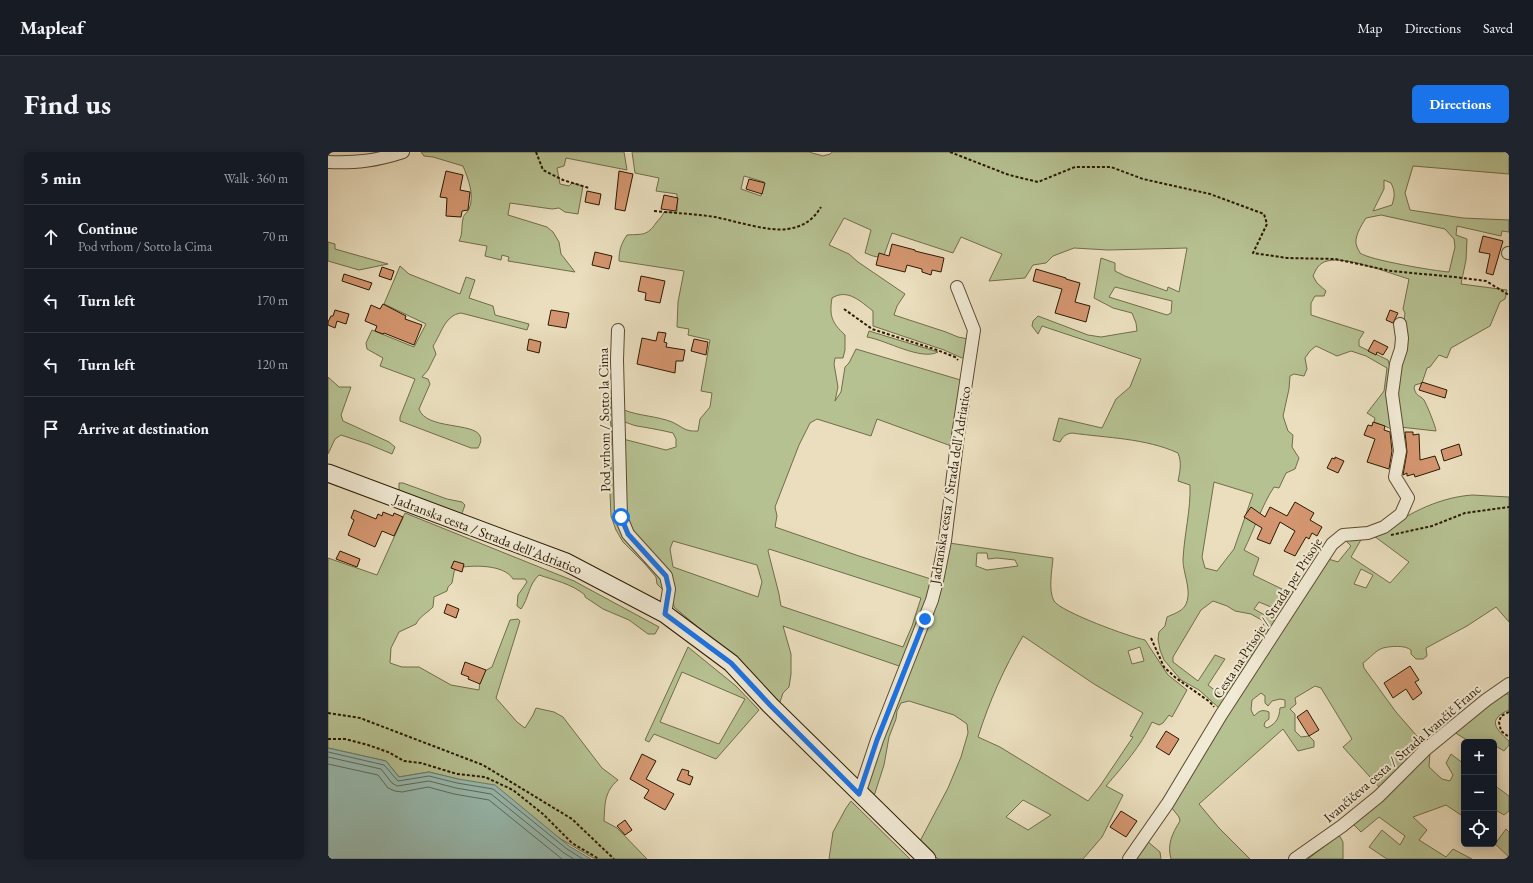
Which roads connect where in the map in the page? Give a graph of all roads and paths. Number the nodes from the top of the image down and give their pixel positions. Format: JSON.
{"nodes":[{"id":1,"x":403,"y":152,"type":"edge"},
{"id":2,"x":536,"y":152,"type":"edge"},
{"id":3,"x":950,"y":152,"type":"edge"},
{"id":4,"x":328,"y":162,"type":"edge"},
{"id":5,"x":589,"y":188,"type":"dead end"},
{"id":6,"x":821,"y":207,"type":"dead end"},
{"id":7,"x":654,"y":211,"type":"dead end"},
{"id":8,"x":957,"y":287,"type":"dead end"},
{"id":9,"x":1509,"y":295,"type":"edge"},
{"id":10,"x":844,"y":309,"type":"dead end"},
{"id":11,"x":1400,"y":324,"type":"dead end"},
{"id":12,"x":618,"y":330,"type":"dead end"},
{"id":13,"x":968,"y":369,"type":"junction"},
{"id":14,"x":328,"y":473,"type":"edge"},
{"id":15,"x":1509,"y":507,"type":"edge"},
{"id":16,"x":1368,"y":533,"type":"junction"},
{"id":17,"x":665,"y":614,"type":"junction"},
{"id":18,"x":1151,"y":638,"type":"dead end"},
{"id":19,"x":1509,"y":684,"type":"edge"},
{"id":20,"x":1509,"y":712,"type":"edge"},
{"id":21,"x":328,"y":713,"type":"edge"},
{"id":22,"x":1221,"y":716,"type":"junction"},
{"id":23,"x":1509,"y":737,"type":"edge"},
{"id":24,"x":328,"y":738,"type":"edge"},
{"id":25,"x":859,"y":794,"type":"junction"},
{"id":26,"x":598,"y":859,"type":"edge"},
{"id":27,"x":614,"y":859,"type":"edge"},
{"id":28,"x":927,"y":859,"type":"edge"},
{"id":29,"x":1129,"y":859,"type":"edge"},
{"id":30,"x":1295,"y":859,"type":"edge"}],
"edges":[{"from":1,"to":4,"type":"street"},
{"from":2,"to":5,"type":"path"},
{"from":3,"to":9,"type":"path"},
{"from":6,"to":7,"type":"path"},
{"from":8,"to":13,"type":"street","name":"Jadranska cesta / Strada dell'Adriatico"},
{"from":10,"to":13,"type":"path"},
{"from":11,"to":16,"type":"street","name":"Cesta na Prisoje / Strada per Prisoje"},
{"from":12,"to":17,"type":"street","name":"Pod vrhom / Sotto la Cima"},
{"from":13,"to":25,"type":"street","name":"Jadranska cesta / Strada dell'Adriatico"},
{"from":14,"to":17,"type":"main road","name":"Jadranska cesta / Strada dell'Adriatico"},
{"from":15,"to":16,"type":"path"},
{"from":16,"to":22,"type":"street","name":"Cesta na Prisoje / Strada per Prisoje"},
{"from":17,"to":25,"type":"main road","name":"Jadranska cesta / Strada dell'Adriatico"},
{"from":18,"to":22,"type":"path"},
{"from":19,"to":30,"type":"street","name":"Ivančičeva cesta / Strada Ivančič Franc"},
{"from":20,"to":23,"type":"path"},
{"from":21,"to":27,"type":"path"},
{"from":22,"to":29,"type":"street","name":"Cesta na Prisoje / Strada per Prisoje"},
{"from":24,"to":26,"type":"path"},
{"from":25,"to":28,"type":"main road","name":"Jadranska cesta / Strada dell'Adriatico"}]}
